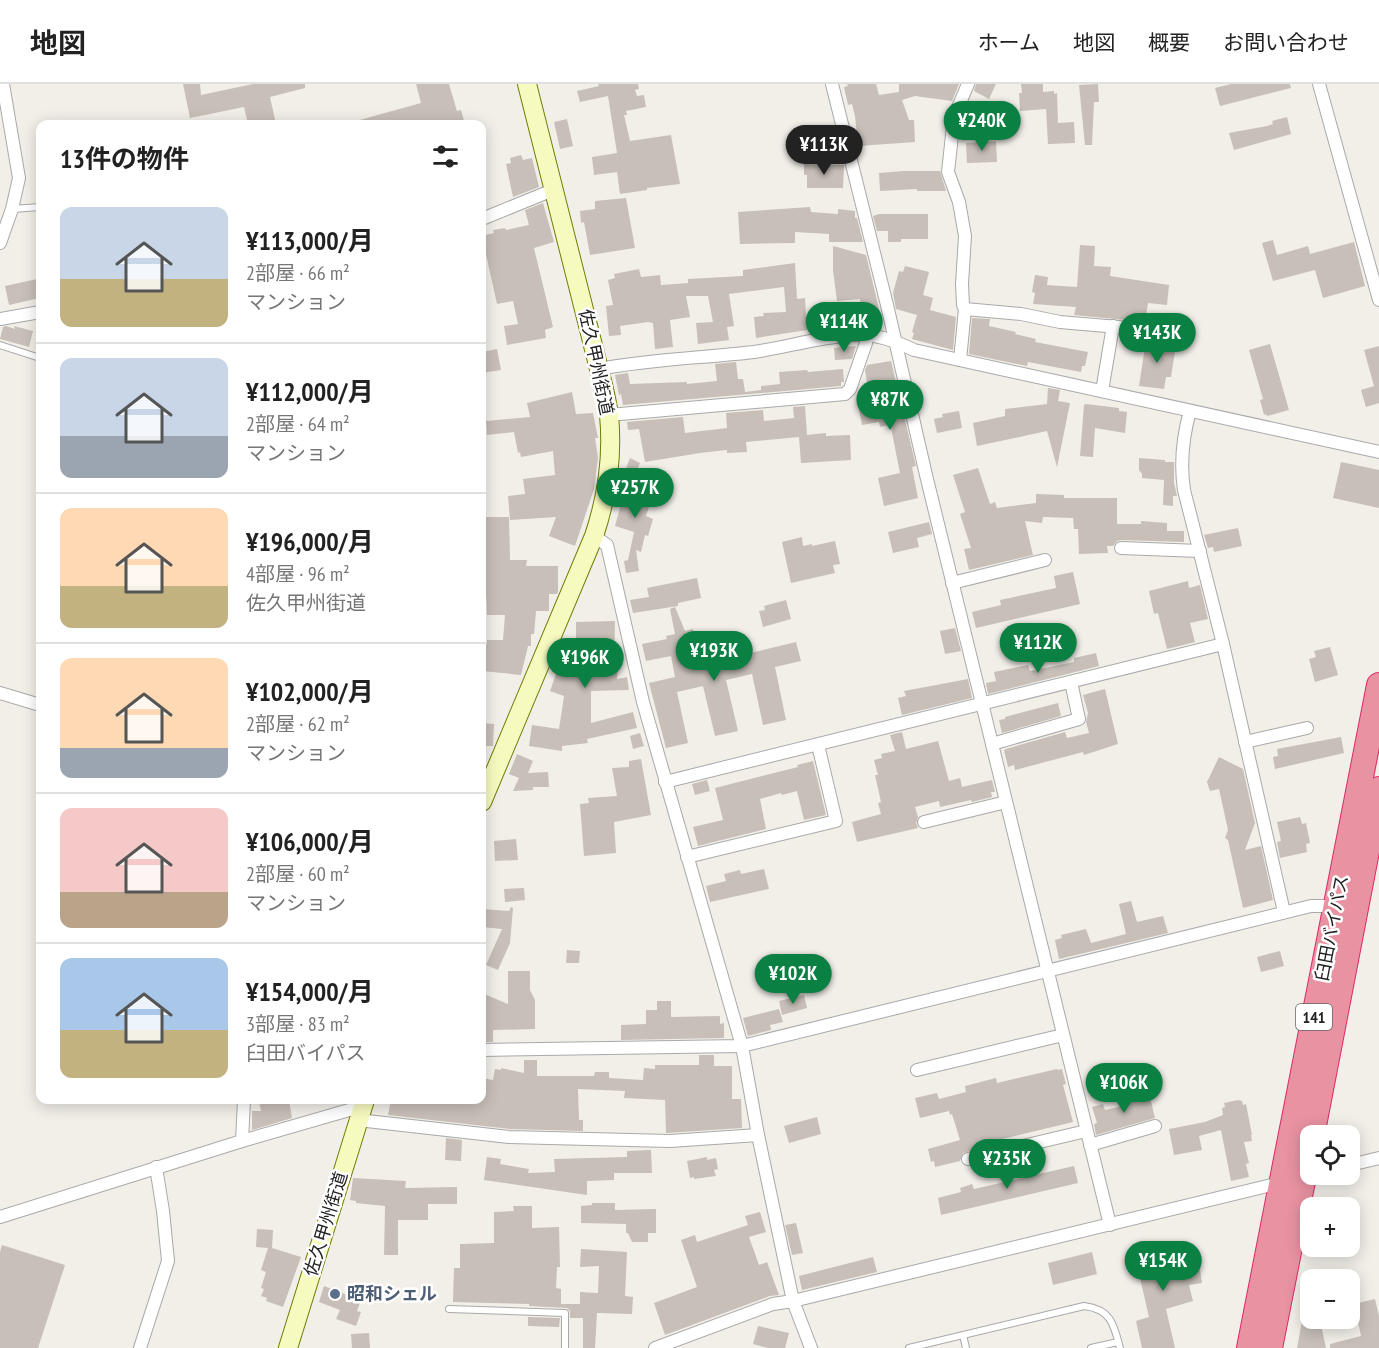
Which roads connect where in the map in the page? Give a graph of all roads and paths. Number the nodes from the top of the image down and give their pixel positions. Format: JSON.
{"nodes":[{"id":1,"x":3,"y":84,"type":"edge"},
{"id":2,"x":526,"y":84,"type":"edge"},
{"id":3,"x":832,"y":84,"type":"edge"},
{"id":4,"x":968,"y":84,"type":"edge"},
{"id":5,"x":1319,"y":84,"type":"edge"},
{"id":6,"x":553,"y":190,"type":"junction"},
{"id":7,"x":36,"y":207,"type":"edge"},
{"id":8,"x":12,"y":208,"type":"junction"},
{"id":9,"x":486,"y":217,"type":"edge"},
{"id":10,"x":0,"y":243,"type":"edge"},
{"id":11,"x":1379,"y":300,"type":"edge"},
{"id":12,"x":965,"y":309,"type":"junction"},
{"id":13,"x":36,"y":313,"type":"edge"},
{"id":14,"x":0,"y":319,"type":"edge"},
{"id":15,"x":1113,"y":326,"type":"junction"},
{"id":16,"x":1141,"y":329,"type":"dead end"},
{"id":17,"x":867,"y":335,"type":"junction"},
{"id":18,"x":895,"y":341,"type":"junction"},
{"id":19,"x":0,"y":345,"type":"edge"},
{"id":20,"x":36,"y":357,"type":"edge"},
{"id":21,"x":960,"y":360,"type":"junction"},
{"id":22,"x":599,"y":369,"type":"junction"},
{"id":23,"x":1102,"y":391,"type":"junction"},
{"id":24,"x":1190,"y":411,"type":"junction"},
{"id":25,"x":609,"y":415,"type":"junction"},
{"id":26,"x":1379,"y":452,"type":"edge"},
{"id":27,"x":594,"y":536,"type":"junction"},
{"id":28,"x":1121,"y":548,"type":"dead end"},
{"id":29,"x":1200,"y":551,"type":"junction"},
{"id":30,"x":1045,"y":560,"type":"dead end"},
{"id":31,"x":952,"y":583,"type":"junction"},
{"id":32,"x":1223,"y":644,"type":"junction"},
{"id":33,"x":1071,"y":682,"type":"junction"},
{"id":34,"x":1379,"y":685,"type":"edge"},
{"id":35,"x":0,"y":693,"type":"edge"},
{"id":36,"x":36,"y":704,"type":"edge"},
{"id":37,"x":982,"y":705,"type":"junction"},
{"id":38,"x":1307,"y":728,"type":"dead end"},
{"id":39,"x":1245,"y":742,"type":"junction"},
{"id":40,"x":992,"y":744,"type":"junction"},
{"id":41,"x":818,"y":745,"type":"junction"},
{"id":42,"x":487,"y":774,"type":"edge"},
{"id":43,"x":665,"y":783,"type":"junction"},
{"id":44,"x":1379,"y":789,"type":"edge"},
{"id":45,"x":1006,"y":802,"type":"junction"},
{"id":46,"x":924,"y":822,"type":"dead end"},
{"id":47,"x":687,"y":857,"type":"junction"},
{"id":48,"x":1336,"y":906,"type":"junction"},
{"id":49,"x":1284,"y":912,"type":"junction"},
{"id":50,"x":1047,"y":971,"type":"junction"},
{"id":51,"x":1063,"y":1035,"type":"junction"},
{"id":52,"x":742,"y":1046,"type":"junction"},
{"id":53,"x":486,"y":1050,"type":"edge"},
{"id":54,"x":917,"y":1070,"type":"dead end"},
{"id":55,"x":244,"y":1104,"type":"edge"},
{"id":56,"x":362,"y":1108,"type":"edge"},
{"id":57,"x":1314,"y":1125,"type":"edge"},
{"id":58,"x":1155,"y":1126,"type":"dead end"},
{"id":59,"x":1086,"y":1131,"type":"junction"},
{"id":60,"x":758,"y":1135,"type":"junction"},
{"id":61,"x":242,"y":1141,"type":"junction"},
{"id":62,"x":1089,"y":1145,"type":"junction"},
{"id":63,"x":1379,"y":1158,"type":"edge"},
{"id":64,"x":968,"y":1159,"type":"dead end"},
{"id":65,"x":1360,"y":1163,"type":"edge"},
{"id":66,"x":156,"y":1167,"type":"junction"},
{"id":67,"x":1300,"y":1178,"type":"edge"},
{"id":68,"x":1280,"y":1183,"type":"junction"},
{"id":69,"x":1307,"y":1185,"type":"edge"},
{"id":70,"x":0,"y":1217,"type":"edge"},
{"id":71,"x":1110,"y":1226,"type":"junction"},
{"id":72,"x":793,"y":1301,"type":"junction"},
{"id":73,"x":449,"y":1309,"type":"dead end"},
{"id":74,"x":963,"y":1335,"type":"junction"},
{"id":75,"x":1119,"y":1345,"type":"edge"},
{"id":76,"x":140,"y":1348,"type":"edge"},
{"id":77,"x":288,"y":1348,"type":"edge"},
{"id":78,"x":565,"y":1348,"type":"edge"},
{"id":79,"x":655,"y":1348,"type":"edge"},
{"id":80,"x":811,"y":1348,"type":"edge"},
{"id":81,"x":909,"y":1348,"type":"edge"},
{"id":82,"x":966,"y":1348,"type":"edge"},
{"id":83,"x":1091,"y":1348,"type":"edge"},
{"id":84,"x":1249,"y":1348,"type":"edge"},
{"id":85,"x":1270,"y":1348,"type":"edge"}],
"edges":[{"from":1,"to":8,"type":"street"},
{"from":2,"to":6,"type":"street","name":"佐久甲州街道"},
{"from":3,"to":18,"type":"street"},
{"from":4,"to":12,"type":"street"},
{"from":5,"to":11,"type":"street"},
{"from":6,"to":9,"type":"street"},
{"from":6,"to":22,"type":"street","name":"佐久甲州街道"},
{"from":7,"to":8,"type":"lane"},
{"from":8,"to":10,"type":"street"},
{"from":12,"to":15,"type":"street"},
{"from":12,"to":21,"type":"street"},
{"from":13,"to":14,"type":"street"},
{"from":15,"to":16,"type":"street"},
{"from":15,"to":23,"type":"street"},
{"from":17,"to":18,"type":"street"},
{"from":17,"to":22,"type":"street"},
{"from":17,"to":25,"type":"street"},
{"from":18,"to":21,"type":"street"},
{"from":18,"to":31,"type":"street"},
{"from":19,"to":20,"type":"lane"},
{"from":21,"to":23,"type":"street"},
{"from":22,"to":25,"type":"street","name":"佐久甲州街道"},
{"from":23,"to":24,"type":"street"},
{"from":24,"to":26,"type":"street"},
{"from":24,"to":29,"type":"street"},
{"from":25,"to":27,"type":"street","name":"佐久甲州街道"},
{"from":27,"to":42,"type":"street","name":"佐久甲州街道"},
{"from":27,"to":43,"type":"street"},
{"from":28,"to":29,"type":"street"},
{"from":29,"to":32,"type":"street"},
{"from":30,"to":31,"type":"street"},
{"from":31,"to":37,"type":"street"},
{"from":32,"to":33,"type":"street"},
{"from":32,"to":39,"type":"street"},
{"from":33,"to":37,"type":"street"},
{"from":33,"to":40,"type":"street"},
{"from":34,"to":48,"type":"highway","name":"臼田バイパス","number":"141"},
{"from":35,"to":36,"type":"street"},
{"from":37,"to":40,"type":"street"},
{"from":37,"to":41,"type":"street"},
{"from":38,"to":39,"type":"street"},
{"from":39,"to":49,"type":"street"},
{"from":40,"to":45,"type":"street"},
{"from":41,"to":43,"type":"street"},
{"from":41,"to":47,"type":"street"},
{"from":43,"to":47,"type":"street"},
{"from":44,"to":57,"type":"highway","name":"臼田バイパス","number":"141"},
{"from":45,"to":46,"type":"street"},
{"from":45,"to":50,"type":"street"},
{"from":47,"to":52,"type":"street"},
{"from":48,"to":49,"type":"street"},
{"from":48,"to":68,"type":"highway","name":"臼田バイパス","number":"141"},
{"from":49,"to":50,"type":"street"},
{"from":50,"to":51,"type":"street"},
{"from":50,"to":52,"type":"street"},
{"from":51,"to":54,"type":"street"},
{"from":51,"to":59,"type":"street"},
{"from":52,"to":53,"type":"street"},
{"from":52,"to":60,"type":"street"},
{"from":55,"to":61,"type":"street"},
{"from":56,"to":60,"type":"street"},
{"from":56,"to":61,"type":"street"},
{"from":56,"to":77,"type":"street","name":"佐久甲州街道"},
{"from":58,"to":62,"type":"street"},
{"from":59,"to":62,"type":"street"},
{"from":59,"to":64,"type":"street"},
{"from":60,"to":72,"type":"street"},
{"from":61,"to":66,"type":"street"},
{"from":62,"to":71,"type":"street"},
{"from":63,"to":65,"type":"street"},
{"from":66,"to":70,"type":"street"},
{"from":66,"to":76,"type":"street"},
{"from":67,"to":68,"type":"street"},
{"from":68,"to":71,"type":"street"},
{"from":68,"to":84,"type":"highway","name":"臼田バイパス","number":"141"},
{"from":69,"to":85,"type":"highway"},
{"from":71,"to":72,"type":"street"},
{"from":72,"to":79,"type":"street"},
{"from":72,"to":80,"type":"street"},
{"from":73,"to":78,"type":"lane"},
{"from":74,"to":75,"type":"lane"},
{"from":74,"to":81,"type":"lane"},
{"from":74,"to":82,"type":"lane"},
{"from":75,"to":83,"type":"lane"}]}
